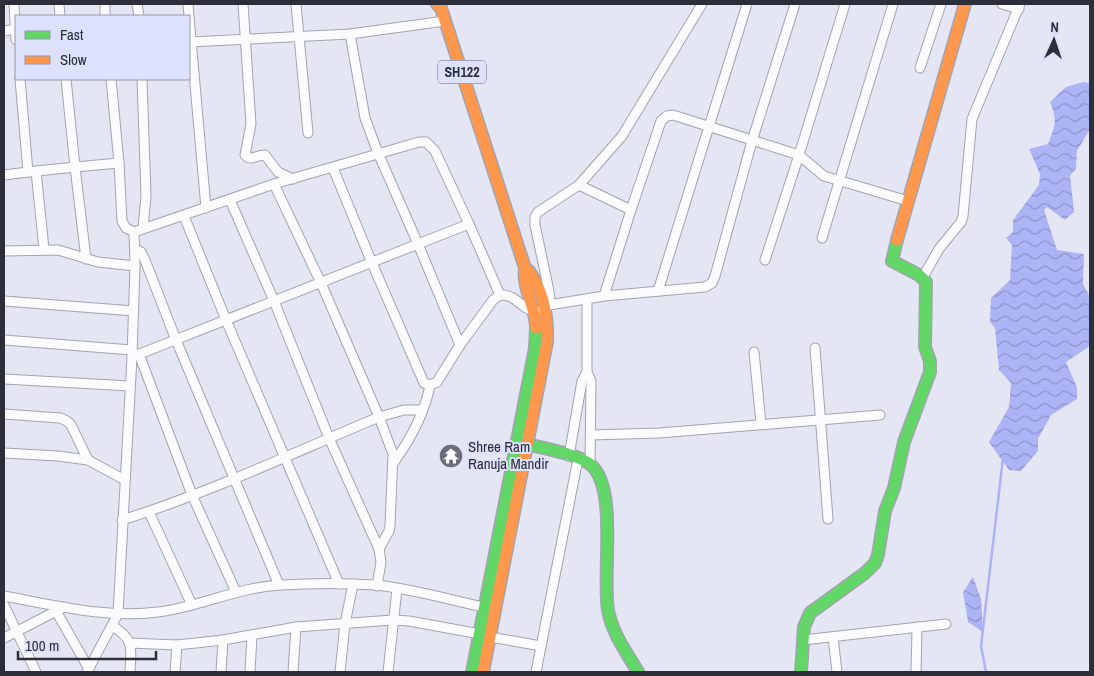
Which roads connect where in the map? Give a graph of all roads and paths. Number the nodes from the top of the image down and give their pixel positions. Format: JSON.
{"nodes":[{"id":1,"x":14,"y":4,"type":"edge"},
{"id":2,"x":243,"y":4,"type":"edge"},
{"id":3,"x":296,"y":4,"type":"edge"},
{"id":4,"x":702,"y":4,"type":"edge"},
{"id":5,"x":747,"y":4,"type":"edge"},
{"id":6,"x":784,"y":4,"type":"edge"},
{"id":7,"x":845,"y":4,"type":"edge"},
{"id":8,"x":893,"y":4,"type":"edge"},
{"id":9,"x":941,"y":4,"type":"edge"},
{"id":10,"x":966,"y":4,"type":"edge"},
{"id":11,"x":1002,"y":4,"type":"edge"},
{"id":12,"x":440,"y":5,"type":"edge"},
{"id":13,"x":794,"y":5,"type":"edge"},
{"id":14,"x":1019,"y":6,"type":"edge"},
{"id":15,"x":15,"y":17,"type":"edge"},
{"id":16,"x":445,"y":20,"type":"junction"},
{"id":17,"x":350,"y":34,"type":"junction"},
{"id":18,"x":300,"y":37,"type":"junction"},
{"id":19,"x":246,"y":39,"type":"junction"},
{"id":20,"x":190,"y":42,"type":"edge"},
{"id":21,"x":920,"y":68,"type":"dead end"},
{"id":22,"x":20,"y":80,"type":"edge"},
{"id":23,"x":66,"y":80,"type":"edge"},
{"id":24,"x":111,"y":80,"type":"edge"},
{"id":25,"x":142,"y":80,"type":"edge"},
{"id":26,"x":708,"y":127,"type":"junction"},
{"id":27,"x":308,"y":133,"type":"dead end"},
{"id":28,"x":752,"y":141,"type":"junction"},
{"id":29,"x":378,"y":154,"type":"junction"},
{"id":30,"x":799,"y":155,"type":"junction"},
{"id":31,"x":119,"y":162,"type":"junction"},
{"id":32,"x":75,"y":167,"type":"junction"},
{"id":33,"x":333,"y":168,"type":"junction"},
{"id":34,"x":32,"y":171,"type":"junction"},
{"id":35,"x":4,"y":175,"type":"edge"},
{"id":36,"x":293,"y":179,"type":"junction"},
{"id":37,"x":838,"y":180,"type":"junction"},
{"id":38,"x":274,"y":184,"type":"junction"},
{"id":39,"x":579,"y":185,"type":"junction"},
{"id":40,"x":230,"y":200,"type":"junction"},
{"id":41,"x":908,"y":201,"type":"junction"},
{"id":42,"x":206,"y":208,"type":"junction"},
{"id":43,"x":631,"y":210,"type":"junction"},
{"id":44,"x":184,"y":216,"type":"junction"},
{"id":45,"x":469,"y":224,"type":"junction"},
{"id":46,"x":139,"y":230,"type":"junction"},
{"id":47,"x":822,"y":238,"type":"dead end"},
{"id":48,"x":418,"y":244,"type":"junction"},
{"id":49,"x":44,"y":249,"type":"junction"},
{"id":50,"x":135,"y":249,"type":"junction"},
{"id":51,"x":4,"y":251,"type":"edge"},
{"id":52,"x":86,"y":259,"type":"junction"},
{"id":53,"x":766,"y":260,"type":"dead end"},
{"id":54,"x":372,"y":263,"type":"junction"},
{"id":55,"x":135,"y":266,"type":"junction"},
{"id":56,"x":924,"y":276,"type":"junction"},
{"id":57,"x":321,"y":283,"type":"junction"},
{"id":58,"x":658,"y":290,"type":"junction"},
{"id":59,"x":500,"y":295,"type":"junction"},
{"id":60,"x":604,"y":296,"type":"junction"},
{"id":61,"x":587,"y":300,"type":"junction"},
{"id":62,"x":4,"y":301,"type":"edge"},
{"id":63,"x":274,"y":301,"type":"junction"},
{"id":64,"x":543,"y":309,"type":"junction"},
{"id":65,"x":134,"y":311,"type":"junction"},
{"id":66,"x":226,"y":320,"type":"junction"},
{"id":67,"x":4,"y":340,"type":"edge"},
{"id":68,"x":176,"y":340,"type":"junction"},
{"id":69,"x":460,"y":345,"type":"junction"},
{"id":70,"x":815,"y":348,"type":"dead end"},
{"id":71,"x":754,"y":352,"type":"dead end"},
{"id":72,"x":134,"y":354,"type":"junction"},
{"id":73,"x":587,"y":372,"type":"junction"},
{"id":74,"x":4,"y":379,"type":"edge"},
{"id":75,"x":430,"y":385,"type":"junction"},
{"id":76,"x":130,"y":386,"type":"junction"},
{"id":77,"x":422,"y":410,"type":"junction"},
{"id":78,"x":4,"y":414,"type":"edge"},
{"id":79,"x":880,"y":415,"type":"dead end"},
{"id":80,"x":380,"y":417,"type":"junction"},
{"id":81,"x":821,"y":420,"type":"junction"},
{"id":82,"x":760,"y":424,"type":"junction"},
{"id":83,"x":590,"y":435,"type":"junction"},
{"id":84,"x":329,"y":438,"type":"junction"},
{"id":85,"x":522,"y":443,"type":"junction"},
{"id":86,"x":4,"y":453,"type":"edge"},
{"id":87,"x":283,"y":457,"type":"junction"},
{"id":88,"x":574,"y":458,"type":"junction"},
{"id":89,"x":88,"y":460,"type":"junction"},
{"id":90,"x":394,"y":462,"type":"junction"},
{"id":91,"x":590,"y":465,"type":"junction"},
{"id":92,"x":233,"y":478,"type":"junction"},
{"id":93,"x":125,"y":480,"type":"junction"},
{"id":94,"x":192,"y":495,"type":"junction"},
{"id":95,"x":149,"y":512,"type":"junction"},
{"id":96,"x":828,"y":518,"type":"dead end"},
{"id":97,"x":122,"y":520,"type":"junction"},
{"id":98,"x":379,"y":549,"type":"junction"},
{"id":99,"x":339,"y":584,"type":"junction"},
{"id":100,"x":353,"y":584,"type":"junction"},
{"id":101,"x":279,"y":585,"type":"junction"},
{"id":102,"x":377,"y":586,"type":"junction"},
{"id":103,"x":397,"y":589,"type":"junction"},
{"id":104,"x":236,"y":592,"type":"junction"},
{"id":105,"x":4,"y":596,"type":"edge"},
{"id":106,"x":4,"y":605,"type":"edge"},
{"id":107,"x":192,"y":605,"type":"junction"},
{"id":108,"x":490,"y":608,"type":"junction"},
{"id":109,"x":60,"y":609,"type":"junction"},
{"id":110,"x":118,"y":614,"type":"junction"},
{"id":111,"x":393,"y":620,"type":"junction"},
{"id":112,"x":345,"y":624,"type":"junction"},
{"id":113,"x":946,"y":624,"type":"dead end"},
{"id":114,"x":112,"y":626,"type":"junction"},
{"id":115,"x":917,"y":627,"type":"junction"},
{"id":116,"x":296,"y":628,"type":"junction"},
{"id":117,"x":16,"y":632,"type":"junction"},
{"id":118,"x":252,"y":635,"type":"junction"},
{"id":119,"x":485,"y":636,"type":"junction"},
{"id":120,"x":833,"y":637,"type":"junction"},
{"id":121,"x":4,"y":638,"type":"edge"},
{"id":122,"x":223,"y":640,"type":"junction"},
{"id":123,"x":803,"y":640,"type":"junction"},
{"id":124,"x":130,"y":643,"type":"junction"},
{"id":125,"x":177,"y":645,"type":"junction"},
{"id":126,"x":541,"y":646,"type":"junction"},
{"id":127,"x":88,"y":671,"type":"edge"},
{"id":128,"x":36,"y":672,"type":"edge"},
{"id":129,"x":130,"y":672,"type":"edge"},
{"id":130,"x":175,"y":672,"type":"edge"},
{"id":131,"x":221,"y":672,"type":"edge"},
{"id":132,"x":250,"y":672,"type":"edge"},
{"id":133,"x":293,"y":672,"type":"edge"},
{"id":134,"x":340,"y":672,"type":"edge"},
{"id":135,"x":388,"y":672,"type":"edge"},
{"id":136,"x":472,"y":672,"type":"edge"},
{"id":137,"x":483,"y":672,"type":"edge"},
{"id":138,"x":536,"y":672,"type":"edge"},
{"id":139,"x":638,"y":672,"type":"edge"},
{"id":140,"x":801,"y":672,"type":"edge"},
{"id":141,"x":837,"y":672,"type":"edge"},
{"id":142,"x":916,"y":672,"type":"edge"}],
"edges":[{"from":1,"to":15,"type":"street"},
{"from":2,"to":19,"type":"street"},
{"from":3,"to":18,"type":"street"},
{"from":4,"to":39,"type":"street"},
{"from":5,"to":26,"type":"street"},
{"from":6,"to":13,"type":"street"},
{"from":7,"to":30,"type":"street"},
{"from":8,"to":37,"type":"street"},
{"from":9,"to":21,"type":"street"},
{"from":10,"to":41,"type":"street"},
{"from":11,"to":14,"type":"street"},
{"from":12,"to":16,"type":"street","number":"SH122"},
{"from":13,"to":28,"type":"street"},
{"from":14,"to":56,"type":"street"},
{"from":16,"to":17,"type":"street"},
{"from":16,"to":64,"type":"street","number":"SH122"},
{"from":17,"to":18,"type":"street"},
{"from":17,"to":29,"type":"street"},
{"from":18,"to":19,"type":"street"},
{"from":18,"to":27,"type":"street"},
{"from":19,"to":20,"type":"street"},
{"from":19,"to":36,"type":"street"},
{"from":20,"to":42,"type":"street"},
{"from":22,"to":34,"type":"street"},
{"from":23,"to":32,"type":"street"},
{"from":24,"to":31,"type":"street"},
{"from":25,"to":46,"type":"street"},
{"from":26,"to":28,"type":"street"},
{"from":26,"to":43,"type":"street"},
{"from":26,"to":58,"type":"street"},
{"from":28,"to":30,"type":"street"},
{"from":28,"to":58,"type":"street"},
{"from":29,"to":33,"type":"street"},
{"from":29,"to":45,"type":"street"},
{"from":29,"to":48,"type":"street"},
{"from":30,"to":37,"type":"street"},
{"from":30,"to":53,"type":"street"},
{"from":31,"to":32,"type":"street"},
{"from":31,"to":46,"type":"street"},
{"from":32,"to":34,"type":"street"},
{"from":32,"to":52,"type":"street"},
{"from":33,"to":36,"type":"street"},
{"from":33,"to":54,"type":"street"},
{"from":34,"to":35,"type":"street"},
{"from":34,"to":49,"type":"street"},
{"from":36,"to":38,"type":"street"},
{"from":37,"to":41,"type":"street"},
{"from":37,"to":47,"type":"street"},
{"from":38,"to":40,"type":"street"},
{"from":38,"to":57,"type":"street"},
{"from":39,"to":43,"type":"street"},
{"from":39,"to":64,"type":"street"},
{"from":40,"to":42,"type":"street"},
{"from":40,"to":63,"type":"street"},
{"from":41,"to":56,"type":"street"},
{"from":42,"to":44,"type":"street"},
{"from":43,"to":60,"type":"street"},
{"from":44,"to":46,"type":"street"},
{"from":44,"to":66,"type":"street"},
{"from":45,"to":48,"type":"street"},
{"from":45,"to":59,"type":"street"},
{"from":46,"to":50,"type":"street"},
{"from":48,"to":54,"type":"street"},
{"from":48,"to":69,"type":"street"},
{"from":49,"to":51,"type":"street"},
{"from":49,"to":52,"type":"street"},
{"from":50,"to":55,"type":"street"},
{"from":50,"to":68,"type":"street"},
{"from":52,"to":55,"type":"street"},
{"from":54,"to":57,"type":"street"},
{"from":54,"to":75,"type":"street"},
{"from":55,"to":65,"type":"street"},
{"from":56,"to":123,"type":"street"},
{"from":57,"to":63,"type":"street"},
{"from":57,"to":80,"type":"street"},
{"from":58,"to":60,"type":"street"},
{"from":59,"to":64,"type":"street"},
{"from":59,"to":69,"type":"street"},
{"from":60,"to":61,"type":"street"},
{"from":61,"to":64,"type":"street"},
{"from":61,"to":73,"type":"street"},
{"from":62,"to":65,"type":"street"},
{"from":63,"to":66,"type":"street"},
{"from":63,"to":84,"type":"street"},
{"from":64,"to":85,"type":"street","number":"SH122"},
{"from":65,"to":72,"type":"street"},
{"from":66,"to":68,"type":"street"},
{"from":66,"to":87,"type":"street"},
{"from":67,"to":72,"type":"street"},
{"from":68,"to":72,"type":"street"},
{"from":68,"to":92,"type":"street"},
{"from":69,"to":75,"type":"street"},
{"from":70,"to":81,"type":"street"},
{"from":71,"to":82,"type":"street"},
{"from":72,"to":76,"type":"street"},
{"from":72,"to":94,"type":"street"},
{"from":73,"to":83,"type":"street"},
{"from":73,"to":88,"type":"street"},
{"from":74,"to":76,"type":"street"},
{"from":75,"to":77,"type":"street"},
{"from":76,"to":93,"type":"street"},
{"from":77,"to":80,"type":"street"},
{"from":77,"to":90,"type":"street"},
{"from":78,"to":89,"type":"street"},
{"from":79,"to":81,"type":"street"},
{"from":80,"to":84,"type":"street"},
{"from":80,"to":90,"type":"street"},
{"from":81,"to":82,"type":"street"},
{"from":81,"to":96,"type":"street"},
{"from":82,"to":83,"type":"street"},
{"from":83,"to":91,"type":"street"},
{"from":84,"to":87,"type":"street"},
{"from":84,"to":98,"type":"street"},
{"from":85,"to":88,"type":"street"},
{"from":85,"to":108,"type":"street","number":"SH122"},
{"from":86,"to":89,"type":"street"},
{"from":87,"to":92,"type":"street"},
{"from":87,"to":99,"type":"street"},
{"from":88,"to":91,"type":"street"},
{"from":88,"to":126,"type":"street"},
{"from":89,"to":93,"type":"street"},
{"from":90,"to":98,"type":"street"},
{"from":91,"to":139,"type":"street"},
{"from":92,"to":94,"type":"street"},
{"from":92,"to":101,"type":"street"},
{"from":93,"to":97,"type":"street"},
{"from":94,"to":95,"type":"street"},
{"from":94,"to":104,"type":"street"},
{"from":95,"to":97,"type":"street"},
{"from":95,"to":107,"type":"street"},
{"from":97,"to":110,"type":"street"},
{"from":98,"to":102,"type":"street"},
{"from":99,"to":100,"type":"street"},
{"from":99,"to":101,"type":"street"},
{"from":100,"to":102,"type":"street"},
{"from":100,"to":112,"type":"street"},
{"from":101,"to":104,"type":"street"},
{"from":102,"to":103,"type":"street"},
{"from":103,"to":108,"type":"street"},
{"from":103,"to":111,"type":"street"},
{"from":104,"to":107,"type":"street"},
{"from":105,"to":109,"type":"street"},
{"from":106,"to":117,"type":"street"},
{"from":107,"to":110,"type":"street"},
{"from":108,"to":119,"type":"street","number":"SH122"},
{"from":109,"to":110,"type":"street"},
{"from":109,"to":117,"type":"street"},
{"from":109,"to":127,"type":"street"},
{"from":110,"to":114,"type":"street"},
{"from":111,"to":112,"type":"street"},
{"from":111,"to":119,"type":"street"},
{"from":111,"to":135,"type":"street"},
{"from":112,"to":116,"type":"street"},
{"from":112,"to":134,"type":"street"},
{"from":113,"to":115,"type":"street"},
{"from":114,"to":124,"type":"street"},
{"from":114,"to":127,"type":"street"},
{"from":115,"to":120,"type":"street"},
{"from":115,"to":142,"type":"street"},
{"from":116,"to":118,"type":"street"},
{"from":116,"to":133,"type":"street"},
{"from":117,"to":121,"type":"street"},
{"from":117,"to":128,"type":"street"},
{"from":118,"to":122,"type":"street"},
{"from":118,"to":132,"type":"street"},
{"from":119,"to":126,"type":"street"},
{"from":119,"to":136,"type":"street","number":"SH122"},
{"from":119,"to":137,"type":"street","number":"SH122"},
{"from":120,"to":123,"type":"street"},
{"from":120,"to":141,"type":"street"},
{"from":122,"to":125,"type":"street"},
{"from":122,"to":131,"type":"street"},
{"from":123,"to":140,"type":"street"},
{"from":124,"to":125,"type":"street"},
{"from":124,"to":129,"type":"street"},
{"from":125,"to":130,"type":"street"},
{"from":126,"to":138,"type":"street"}]}
